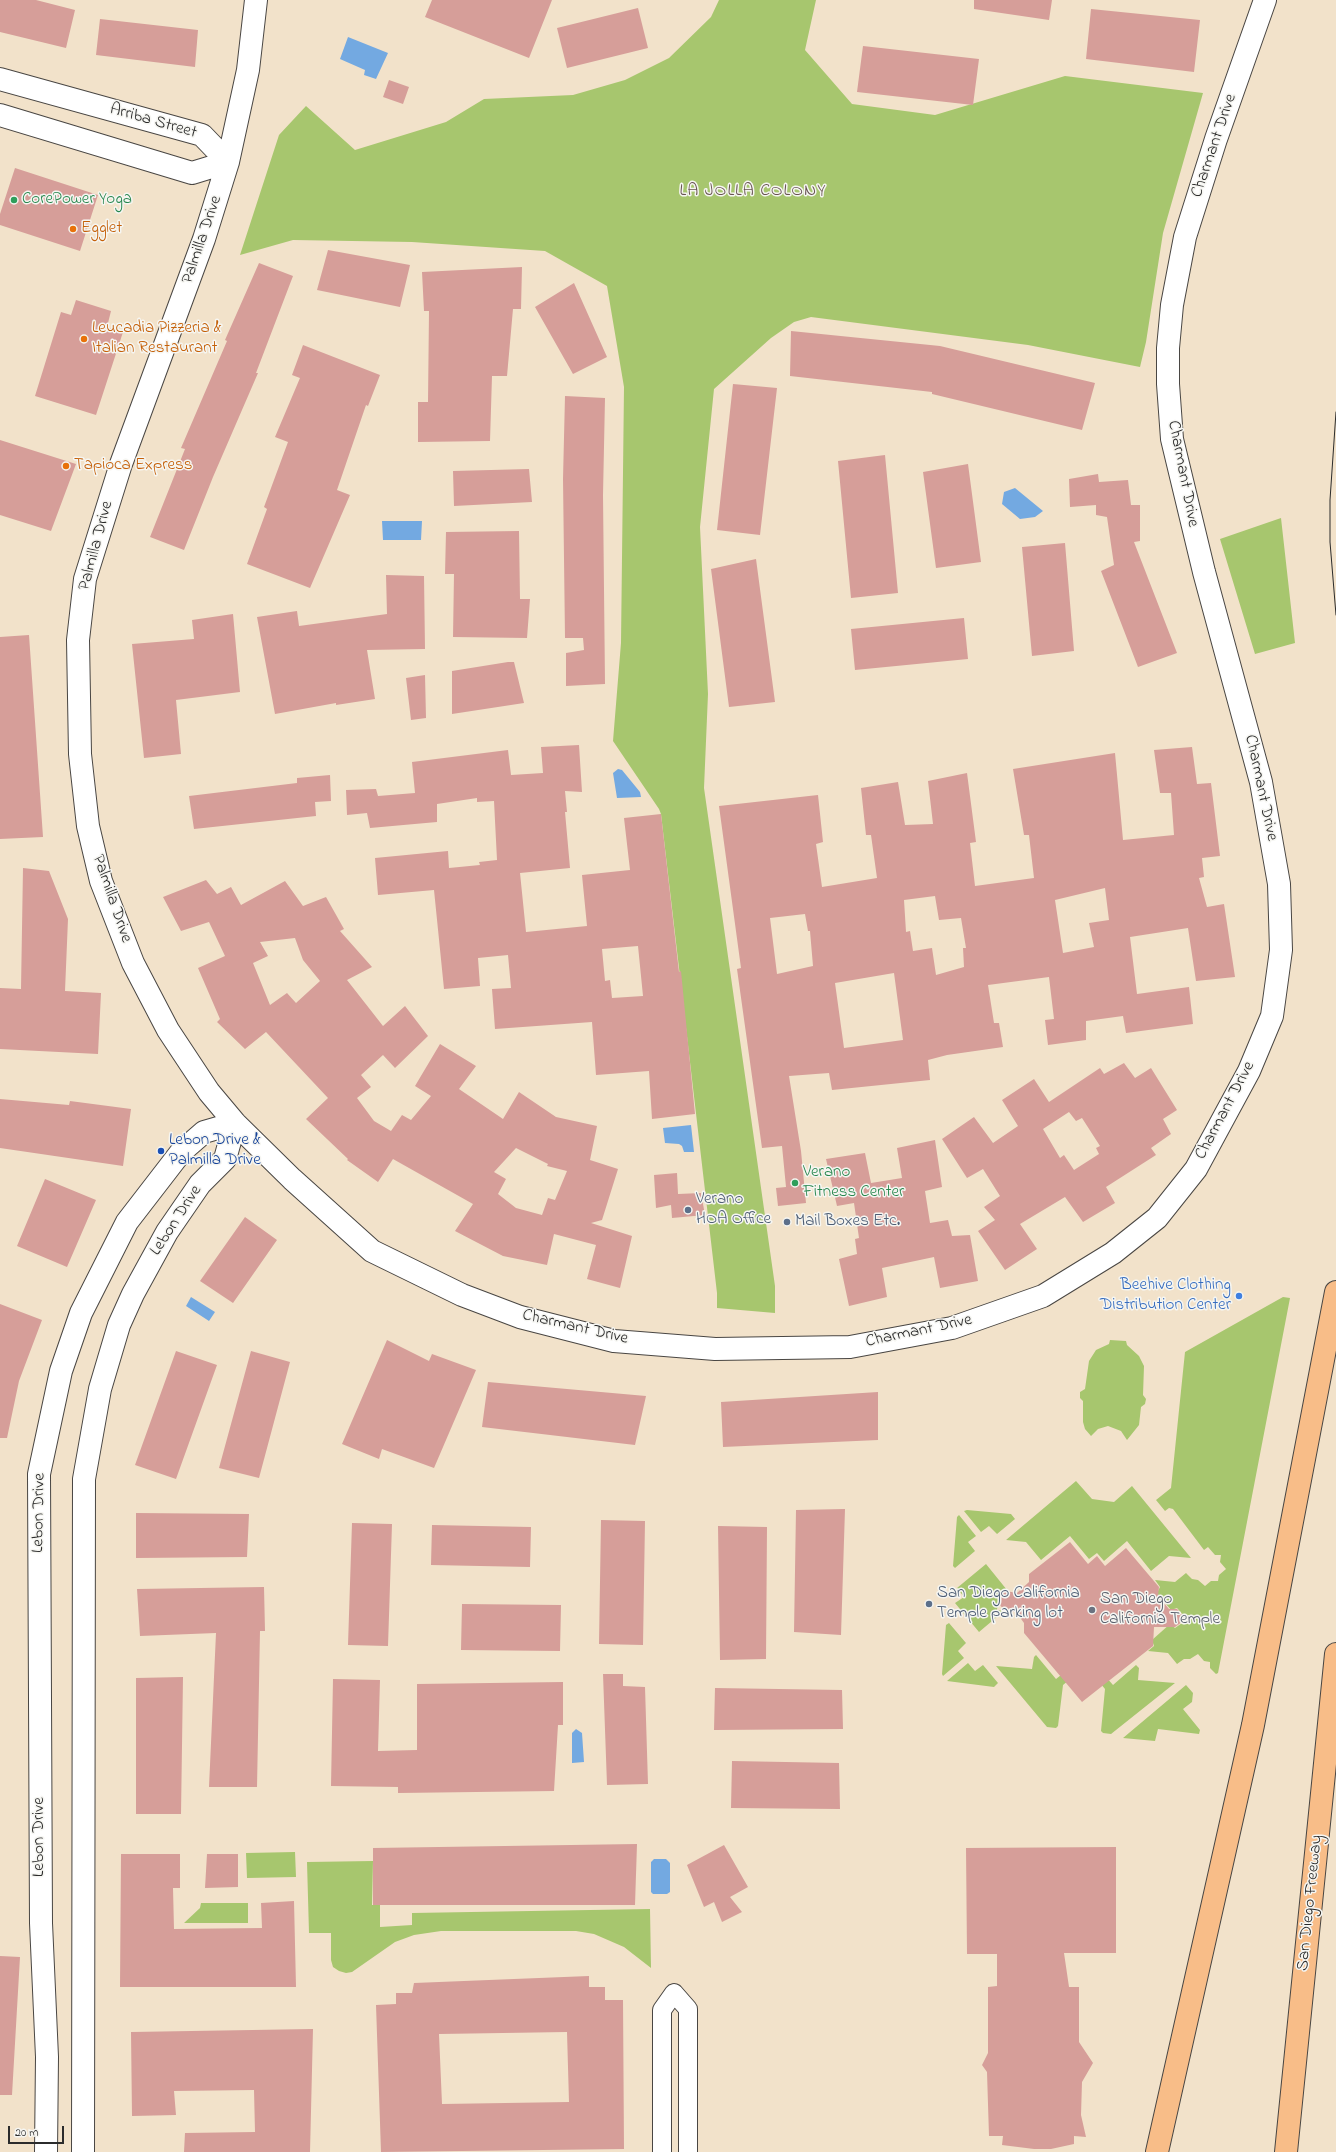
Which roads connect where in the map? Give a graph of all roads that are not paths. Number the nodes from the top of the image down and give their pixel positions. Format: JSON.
{"nodes":[{"id":1,"x":256,"y":0,"type":"edge"},
{"id":2,"x":1265,"y":0,"type":"edge"},
{"id":3,"x":0,"y":79,"type":"edge"},
{"id":4,"x":0,"y":115,"type":"edge"},
{"id":5,"x":228,"y":162,"type":"junction"},
{"id":6,"x":236,"y":1122,"type":"junction"},
{"id":7,"x":1336,"y":1292,"type":"edge"},
{"id":8,"x":1336,"y":1654,"type":"edge"},
{"id":9,"x":46,"y":2152,"type":"edge"},
{"id":10,"x":83,"y":2152,"type":"edge"},
{"id":11,"x":662,"y":2152,"type":"edge"},
{"id":12,"x":688,"y":2152,"type":"edge"},
{"id":13,"x":1157,"y":2152,"type":"edge"},
{"id":14,"x":1286,"y":2152,"type":"edge"}],
"edges":[{"from":1,"to":5,"type":"street","name":"Palmilla Drive"},
{"from":2,"to":6,"type":"street","name":"Charmant Drive"},
{"from":3,"to":5,"type":"street","name":"Arriba Street"},
{"from":4,"to":5,"type":"street"},
{"from":5,"to":6,"type":"street","name":"Palmilla Drive"},
{"from":6,"to":9,"type":"street","name":"Lebon Drive"},
{"from":6,"to":10,"type":"street","name":"Lebon Drive"},
{"from":7,"to":13,"type":"highway"},
{"from":8,"to":14,"type":"highway","name":"San Diego Freeway"},
{"from":11,"to":12,"type":"street"}]}
